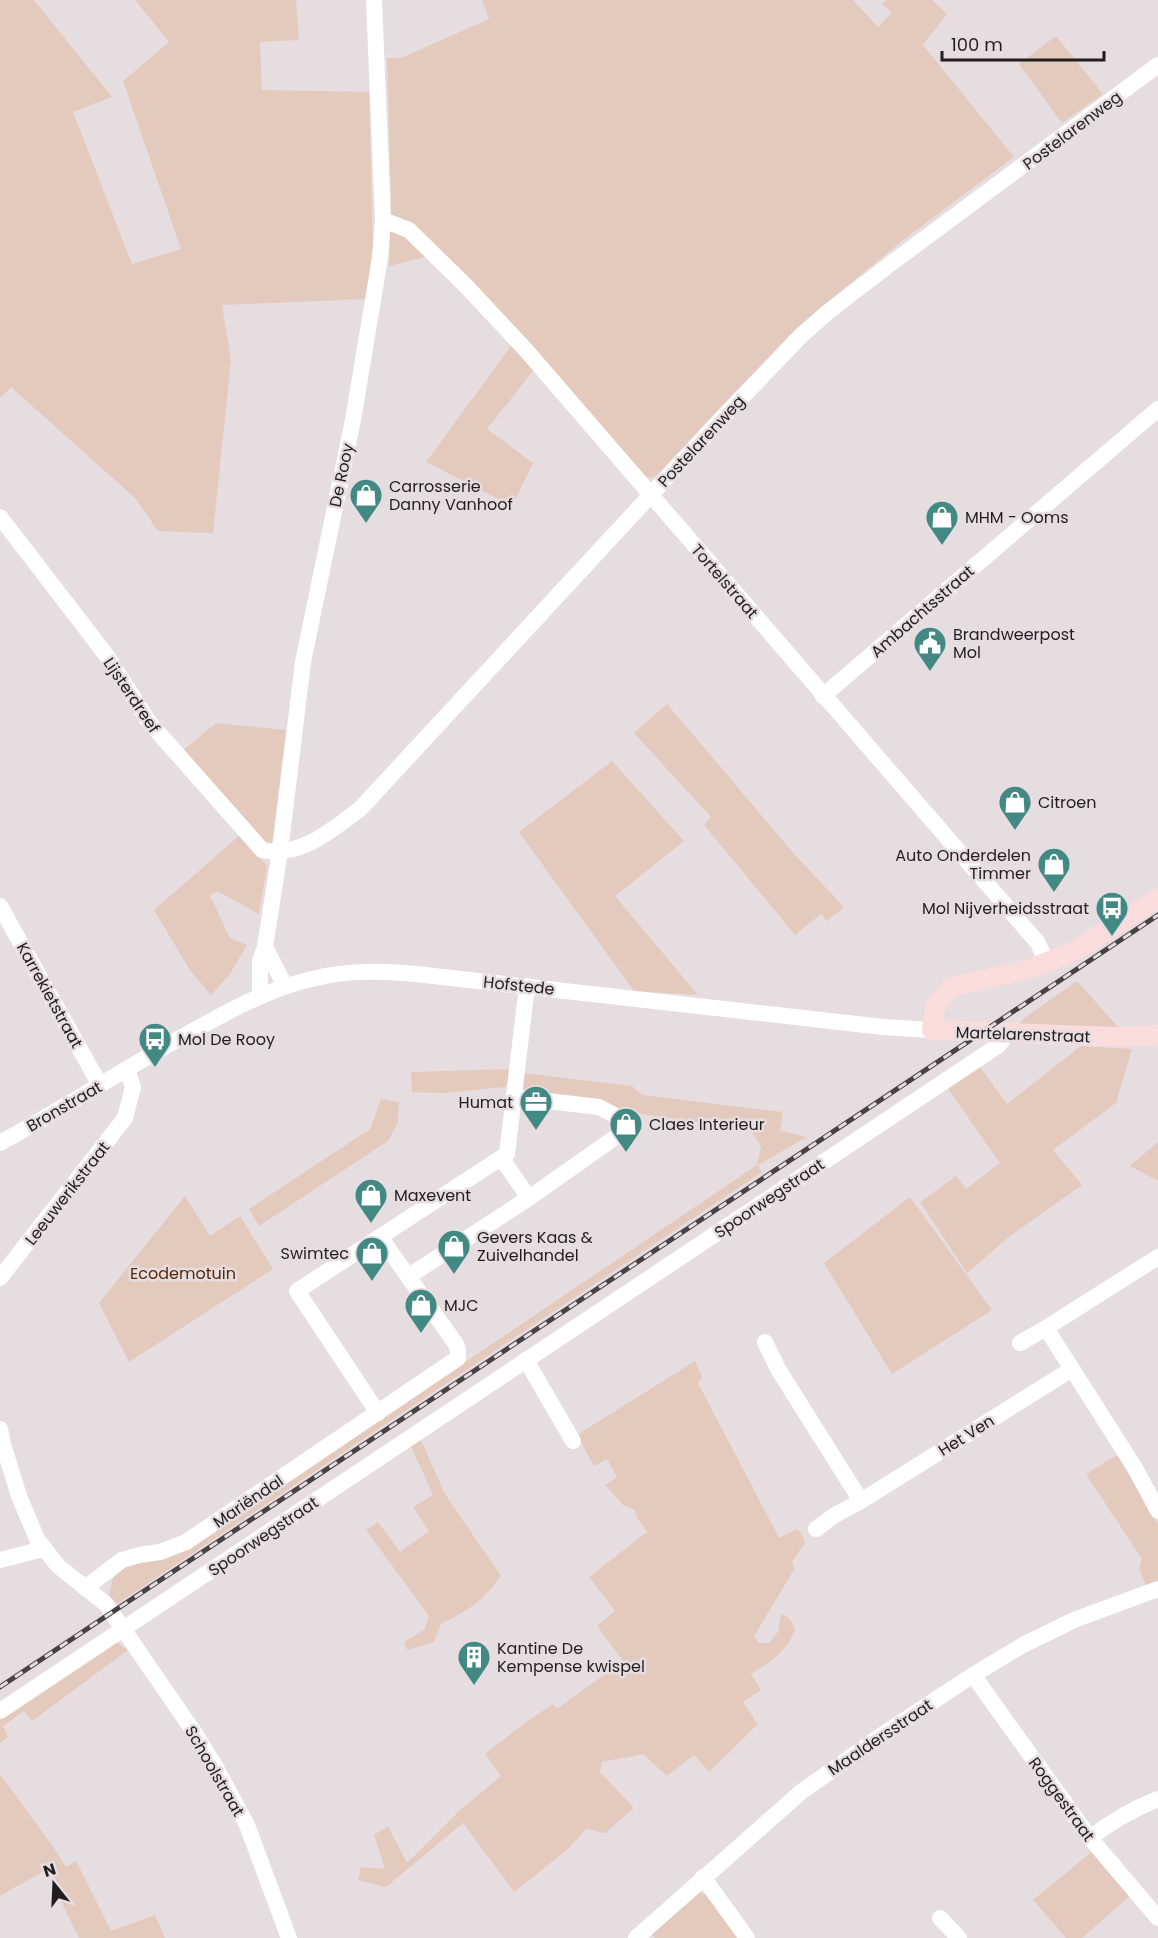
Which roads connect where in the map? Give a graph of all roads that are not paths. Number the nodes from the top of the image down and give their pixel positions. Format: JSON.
{"nodes":[{"id":1,"x":374,"y":0,"type":"edge"},
{"id":2,"x":1158,"y":65,"type":"edge"},
{"id":3,"x":383,"y":220,"type":"junction"},
{"id":4,"x":1158,"y":410,"type":"edge"},
{"id":5,"x":651,"y":495,"type":"junction"},
{"id":6,"x":0,"y":517,"type":"edge"},
{"id":7,"x":823,"y":696,"type":"junction"},
{"id":8,"x":280,"y":851,"type":"junction"},
{"id":9,"x":1158,"y":898,"type":"edge"},
{"id":10,"x":0,"y":906,"type":"edge"},
{"id":11,"x":265,"y":947,"type":"junction"},
{"id":12,"x":1047,"y":963,"type":"junction"},
{"id":13,"x":527,"y":986,"type":"junction"},
{"id":14,"x":285,"y":987,"type":"junction"},
{"id":15,"x":260,"y":995,"type":"junction"},
{"id":16,"x":932,"y":1030,"type":"junction"},
{"id":17,"x":1008,"y":1033,"type":"junction"},
{"id":18,"x":1158,"y":1035,"type":"edge"},
{"id":19,"x":1113,"y":1037,"type":"junction"},
{"id":20,"x":1158,"y":1043,"type":"edge"},
{"id":21,"x":127,"y":1069,"type":"junction"},
{"id":22,"x":106,"y":1082,"type":"junction"},
{"id":23,"x":514,"y":1098,"type":"junction"},
{"id":24,"x":128,"y":1106,"type":"junction"},
{"id":25,"x":0,"y":1143,"type":"edge"},
{"id":26,"x":502,"y":1159,"type":"junction"},
{"id":27,"x":529,"y":1198,"type":"junction"},
{"id":28,"x":380,"y":1237,"type":"junction"},
{"id":29,"x":1158,"y":1257,"type":"edge"},
{"id":30,"x":409,"y":1276,"type":"junction"},
{"id":31,"x":0,"y":1278,"type":"edge"},
{"id":32,"x":1046,"y":1328,"type":"junction"},
{"id":33,"x":765,"y":1342,"type":"dead end"},
{"id":34,"x":1020,"y":1343,"type":"dead end"},
{"id":35,"x":526,"y":1360,"type":"junction"},
{"id":36,"x":1072,"y":1368,"type":"junction"},
{"id":37,"x":378,"y":1413,"type":"junction"},
{"id":38,"x":0,"y":1429,"type":"edge"},
{"id":39,"x":573,"y":1441,"type":"dead end"},
{"id":40,"x":861,"y":1502,"type":"junction"},
{"id":41,"x":1158,"y":1511,"type":"edge"},
{"id":42,"x":816,"y":1530,"type":"dead end"},
{"id":43,"x":43,"y":1549,"type":"junction"},
{"id":44,"x":0,"y":1560,"type":"edge"},
{"id":45,"x":1158,"y":1589,"type":"edge"},
{"id":46,"x":92,"y":1593,"type":"junction"},
{"id":47,"x":120,"y":1623,"type":"junction"},
{"id":48,"x":973,"y":1675,"type":"junction"},
{"id":49,"x":0,"y":1712,"type":"edge"},
{"id":50,"x":1158,"y":1799,"type":"edge"},
{"id":51,"x":1090,"y":1838,"type":"junction"},
{"id":52,"x":703,"y":1877,"type":"junction"},
{"id":53,"x":940,"y":1918,"type":"dead end"},
{"id":54,"x":1158,"y":1918,"type":"edge"},
{"id":55,"x":289,"y":1938,"type":"edge"},
{"id":56,"x":636,"y":1938,"type":"edge"},
{"id":57,"x":747,"y":1938,"type":"edge"},
{"id":58,"x":959,"y":1938,"type":"edge"}],
"edges":[{"from":1,"to":3,"type":"street","name":"De Rooy"},
{"from":2,"to":5,"type":"street","name":"Postelarenweg"},
{"from":3,"to":5,"type":"street","name":"Tortelstraat"},
{"from":3,"to":8,"type":"street","name":"De Rooy"},
{"from":4,"to":7,"type":"street","name":"Ambachtsstraat"},
{"from":5,"to":7,"type":"street","name":"Tortelstraat"},
{"from":5,"to":8,"type":"street","name":"Postelarenweg"},
{"from":6,"to":8,"type":"street","name":"Lijsterdreef"},
{"from":7,"to":12,"type":"street","name":"Tortelstraat"},
{"from":8,"to":11,"type":"street","name":"De Rooy"},
{"from":9,"to":12,"type":"main road"},
{"from":10,"to":22,"type":"street","name":"Karrekietstraat"},
{"from":11,"to":14,"type":"street"},
{"from":11,"to":15,"type":"street","name":"De Rooy"},
{"from":12,"to":16,"type":"main road"},
{"from":13,"to":14,"type":"street","name":"Hofstede"},
{"from":13,"to":16,"type":"street","name":"Hofstede"},
{"from":13,"to":23,"type":"street"},
{"from":14,"to":15,"type":"street","name":"Hofstede"},
{"from":15,"to":21,"type":"street","name":"Hofstede"},
{"from":16,"to":17,"type":"main road","name":"Martelarenstraat"},
{"from":17,"to":19,"type":"main road","name":"Martelarenstraat"},
{"from":17,"to":35,"type":"street","name":"Spoorwegstraat"},
{"from":18,"to":19,"type":"main road","name":"Martelarenstraat"},
{"from":19,"to":20,"type":"main road","name":"Martelarenstraat"},
{"from":21,"to":22,"type":"street","name":"Bronstraat"},
{"from":21,"to":24,"type":"street","name":"Leeuwerikstraat"},
{"from":22,"to":24,"type":"street"},
{"from":22,"to":25,"type":"street","name":"Bronstraat"},
{"from":23,"to":26,"type":"street"},
{"from":23,"to":27,"type":"street"},
{"from":24,"to":31,"type":"street","name":"Leeuwerikstraat"},
{"from":26,"to":27,"type":"street"},
{"from":26,"to":28,"type":"street"},
{"from":27,"to":30,"type":"street"},
{"from":28,"to":30,"type":"street","name":"Mariëndal"},
{"from":28,"to":37,"type":"street"},
{"from":29,"to":32,"type":"street"},
{"from":30,"to":37,"type":"street","name":"Mariëndal"},
{"from":32,"to":34,"type":"street"},
{"from":32,"to":36,"type":"street"},
{"from":33,"to":40,"type":"street"},
{"from":35,"to":39,"type":"street"},
{"from":35,"to":47,"type":"street","name":"Spoorwegstraat"},
{"from":36,"to":40,"type":"street","name":"Het Ven"},
{"from":36,"to":41,"type":"street"},
{"from":37,"to":46,"type":"street","name":"Mariëndal"},
{"from":38,"to":43,"type":"street","name":"Schoolstraat"},
{"from":40,"to":42,"type":"street","name":"Het Ven"},
{"from":43,"to":44,"type":"street"},
{"from":43,"to":46,"type":"street","name":"Schoolstraat"},
{"from":45,"to":48,"type":"street","name":"Maaldersstraat"},
{"from":46,"to":47,"type":"street","name":"Schoolstraat"},
{"from":47,"to":49,"type":"street","name":"Spoorwegstraat"},
{"from":47,"to":55,"type":"street","name":"Schoolstraat"},
{"from":48,"to":51,"type":"street","name":"Roggestraat"},
{"from":48,"to":52,"type":"street","name":"Maaldersstraat"},
{"from":50,"to":51,"type":"street"},
{"from":51,"to":54,"type":"street","name":"Roggestraat"},
{"from":52,"to":56,"type":"street","name":"Maaldersstraat"},
{"from":52,"to":57,"type":"street"},
{"from":53,"to":58,"type":"street"}]}
